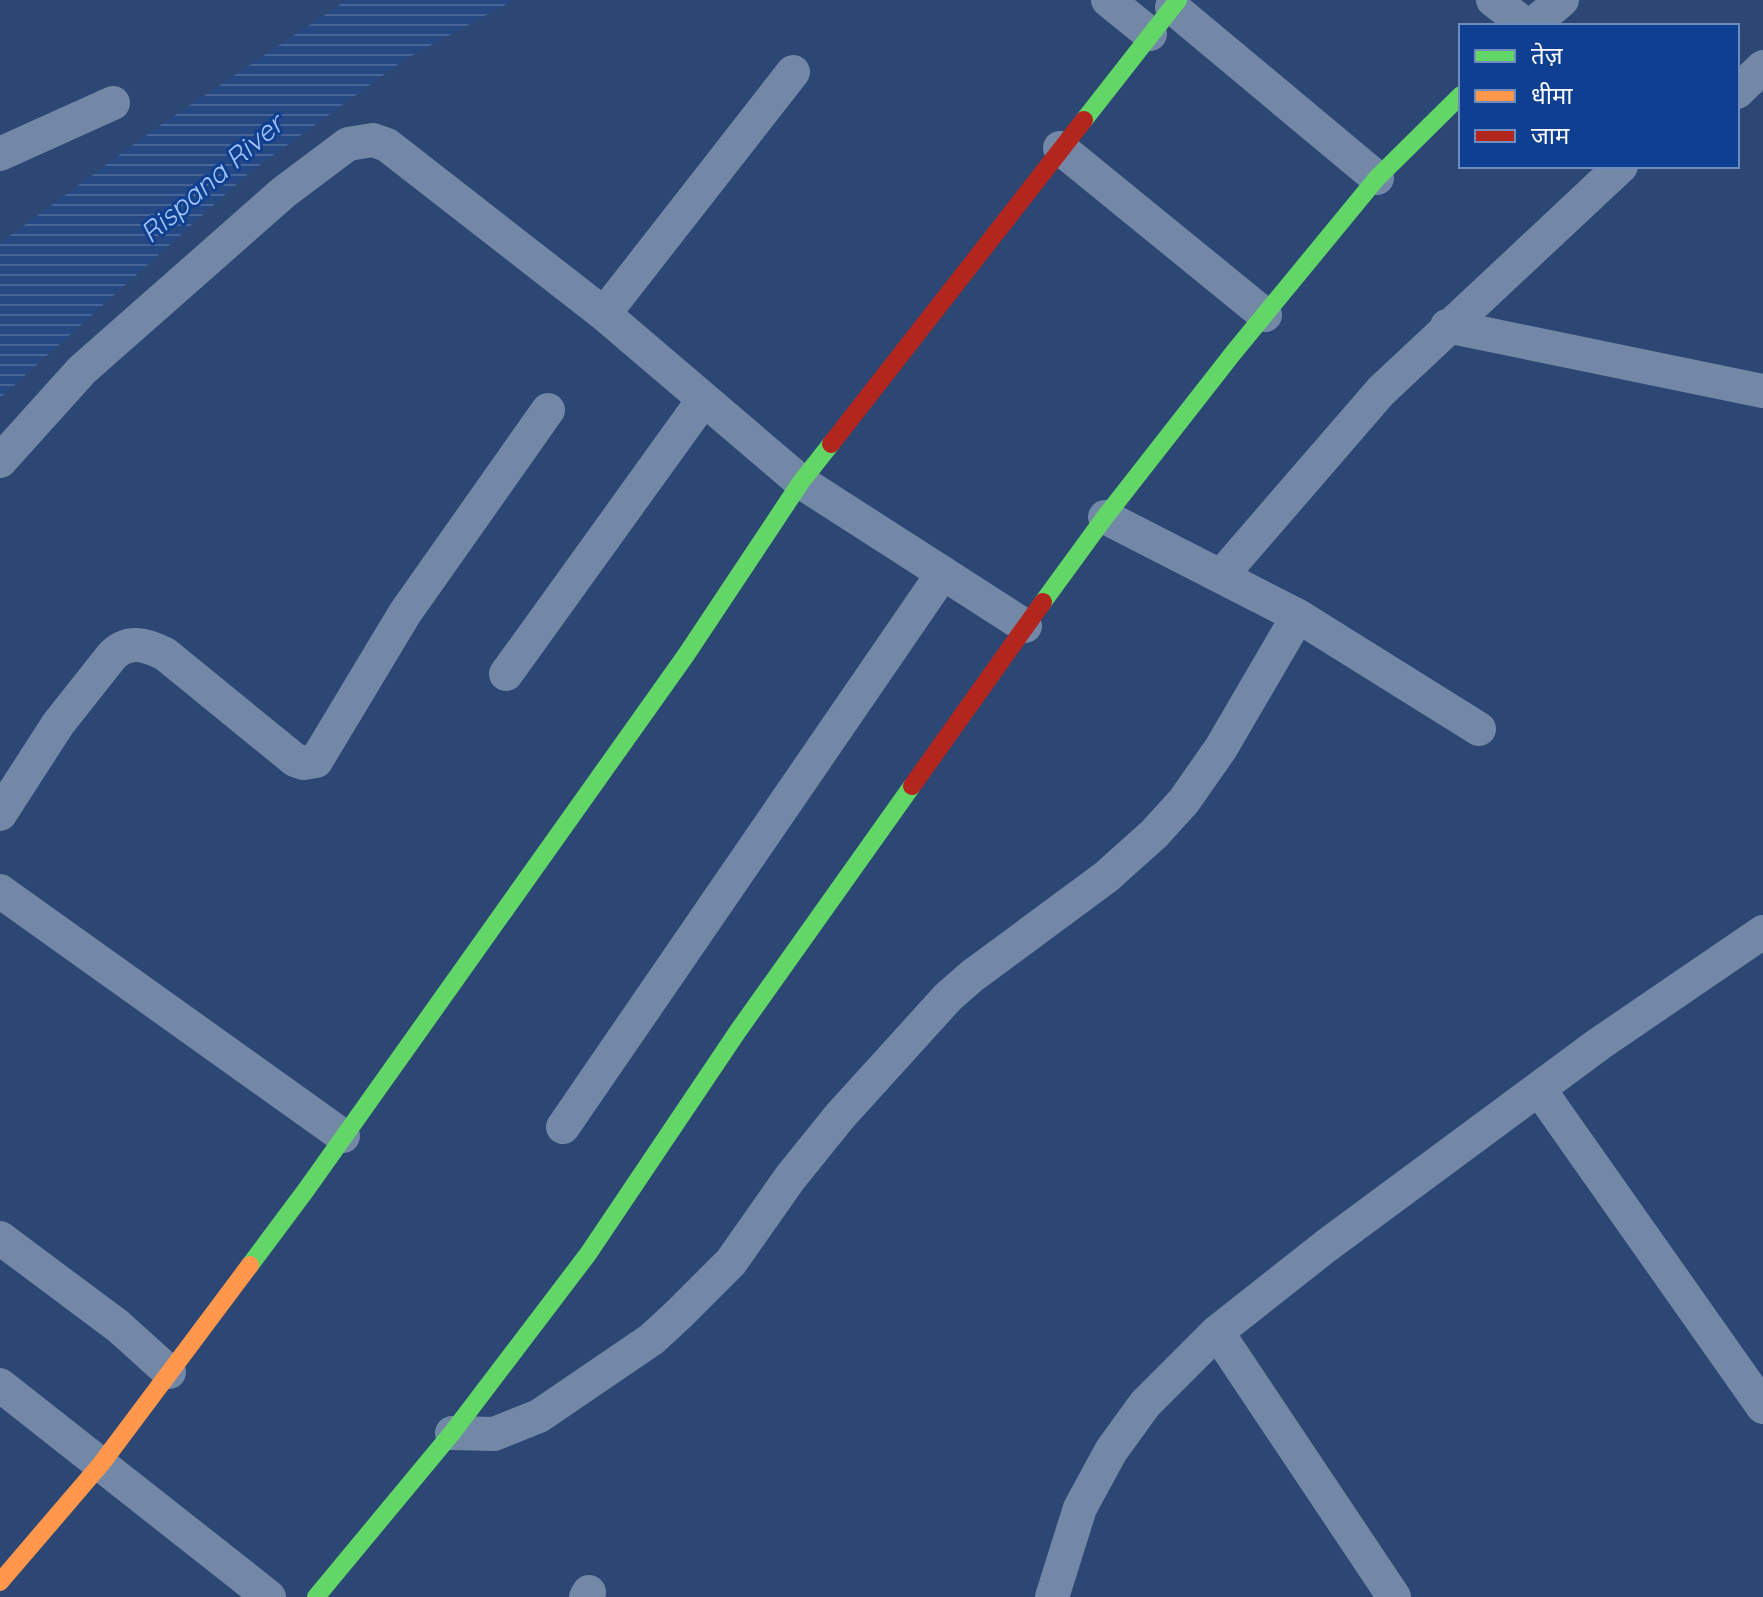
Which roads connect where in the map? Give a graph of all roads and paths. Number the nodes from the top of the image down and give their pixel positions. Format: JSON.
{"nodes":[{"id":1,"x":1108,"y":0,"type":"edge"},
{"id":2,"x":1493,"y":0,"type":"edge"},
{"id":3,"x":1562,"y":0,"type":"edge"},
{"id":4,"x":1175,"y":4,"type":"edge"},
{"id":5,"x":1526,"y":24,"type":"edge"},
{"id":6,"x":1532,"y":24,"type":"edge"},
{"id":7,"x":1150,"y":34,"type":"junction"},
{"id":8,"x":1763,"y":67,"type":"edge"},
{"id":9,"x":793,"y":72,"type":"dead end"},
{"id":10,"x":1739,"y":90,"type":"edge"},
{"id":11,"x":1459,"y":97,"type":"edge"},
{"id":12,"x":113,"y":103,"type":"dead end"},
{"id":13,"x":1060,"y":148,"type":"junction"},
{"id":14,"x":0,"y":154,"type":"edge"},
{"id":15,"x":1619,"y":168,"type":"edge"},
{"id":16,"x":1377,"y":178,"type":"junction"},
{"id":17,"x":604,"y":314,"type":"junction"},
{"id":18,"x":1265,"y":315,"type":"junction"},
{"id":19,"x":1447,"y":326,"type":"junction"},
{"id":20,"x":1763,"y":391,"type":"edge"},
{"id":21,"x":704,"y":399,"type":"junction"},
{"id":22,"x":548,"y":410,"type":"dead end"},
{"id":23,"x":0,"y":461,"type":"edge"},
{"id":24,"x":801,"y":482,"type":"junction"},
{"id":25,"x":1105,"y":517,"type":"junction"},
{"id":26,"x":943,"y":573,"type":"junction"},
{"id":27,"x":1221,"y":576,"type":"junction"},
{"id":28,"x":1298,"y":616,"type":"junction"},
{"id":29,"x":1025,"y":626,"type":"junction"},
{"id":30,"x":506,"y":674,"type":"dead end"},
{"id":31,"x":1479,"y":729,"type":"dead end"},
{"id":32,"x":0,"y":814,"type":"edge"},
{"id":33,"x":0,"y":891,"type":"edge"},
{"id":34,"x":1763,"y":932,"type":"edge"},
{"id":35,"x":1539,"y":1089,"type":"junction"},
{"id":36,"x":563,"y":1127,"type":"dead end"},
{"id":37,"x":343,"y":1136,"type":"junction"},
{"id":38,"x":0,"y":1238,"type":"edge"},
{"id":39,"x":1217,"y":1332,"type":"junction"},
{"id":40,"x":169,"y":1372,"type":"junction"},
{"id":41,"x":0,"y":1385,"type":"edge"},
{"id":42,"x":1763,"y":1407,"type":"edge"},
{"id":43,"x":452,"y":1433,"type":"junction"},
{"id":44,"x":101,"y":1464,"type":"junction"},
{"id":45,"x":1,"y":1580,"type":"edge"},
{"id":46,"x":269,"y":1597,"type":"edge"},
{"id":47,"x":316,"y":1597,"type":"edge"},
{"id":48,"x":1052,"y":1597,"type":"edge"},
{"id":49,"x":1394,"y":1597,"type":"edge"}],
"edges":[{"from":1,"to":7,"type":"street"},
{"from":2,"to":5,"type":"street"},
{"from":3,"to":6,"type":"street"},
{"from":4,"to":7,"type":"street"},
{"from":4,"to":16,"type":"street"},
{"from":7,"to":13,"type":"street"},
{"from":8,"to":10,"type":"street"},
{"from":9,"to":17,"type":"street"},
{"from":11,"to":16,"type":"street"},
{"from":12,"to":14,"type":"street"},
{"from":13,"to":18,"type":"street"},
{"from":13,"to":24,"type":"street"},
{"from":15,"to":19,"type":"street"},
{"from":16,"to":18,"type":"street"},
{"from":17,"to":21,"type":"street"},
{"from":17,"to":23,"type":"street"},
{"from":18,"to":25,"type":"street"},
{"from":19,"to":20,"type":"street"},
{"from":19,"to":27,"type":"street"},
{"from":21,"to":24,"type":"street"},
{"from":21,"to":30,"type":"street"},
{"from":22,"to":32,"type":"street"},
{"from":24,"to":26,"type":"street"},
{"from":24,"to":37,"type":"street"},
{"from":25,"to":27,"type":"street"},
{"from":25,"to":29,"type":"street"},
{"from":26,"to":29,"type":"street"},
{"from":26,"to":36,"type":"street"},
{"from":27,"to":28,"type":"street"},
{"from":28,"to":31,"type":"street"},
{"from":28,"to":43,"type":"street"},
{"from":29,"to":43,"type":"street"},
{"from":33,"to":37,"type":"street"},
{"from":34,"to":35,"type":"street"},
{"from":35,"to":39,"type":"street"},
{"from":35,"to":42,"type":"street"},
{"from":37,"to":40,"type":"street"},
{"from":38,"to":40,"type":"street"},
{"from":39,"to":48,"type":"street"},
{"from":39,"to":49,"type":"street"},
{"from":40,"to":44,"type":"street"},
{"from":41,"to":44,"type":"street"},
{"from":43,"to":47,"type":"street"},
{"from":44,"to":45,"type":"street"},
{"from":44,"to":46,"type":"street"}]}
